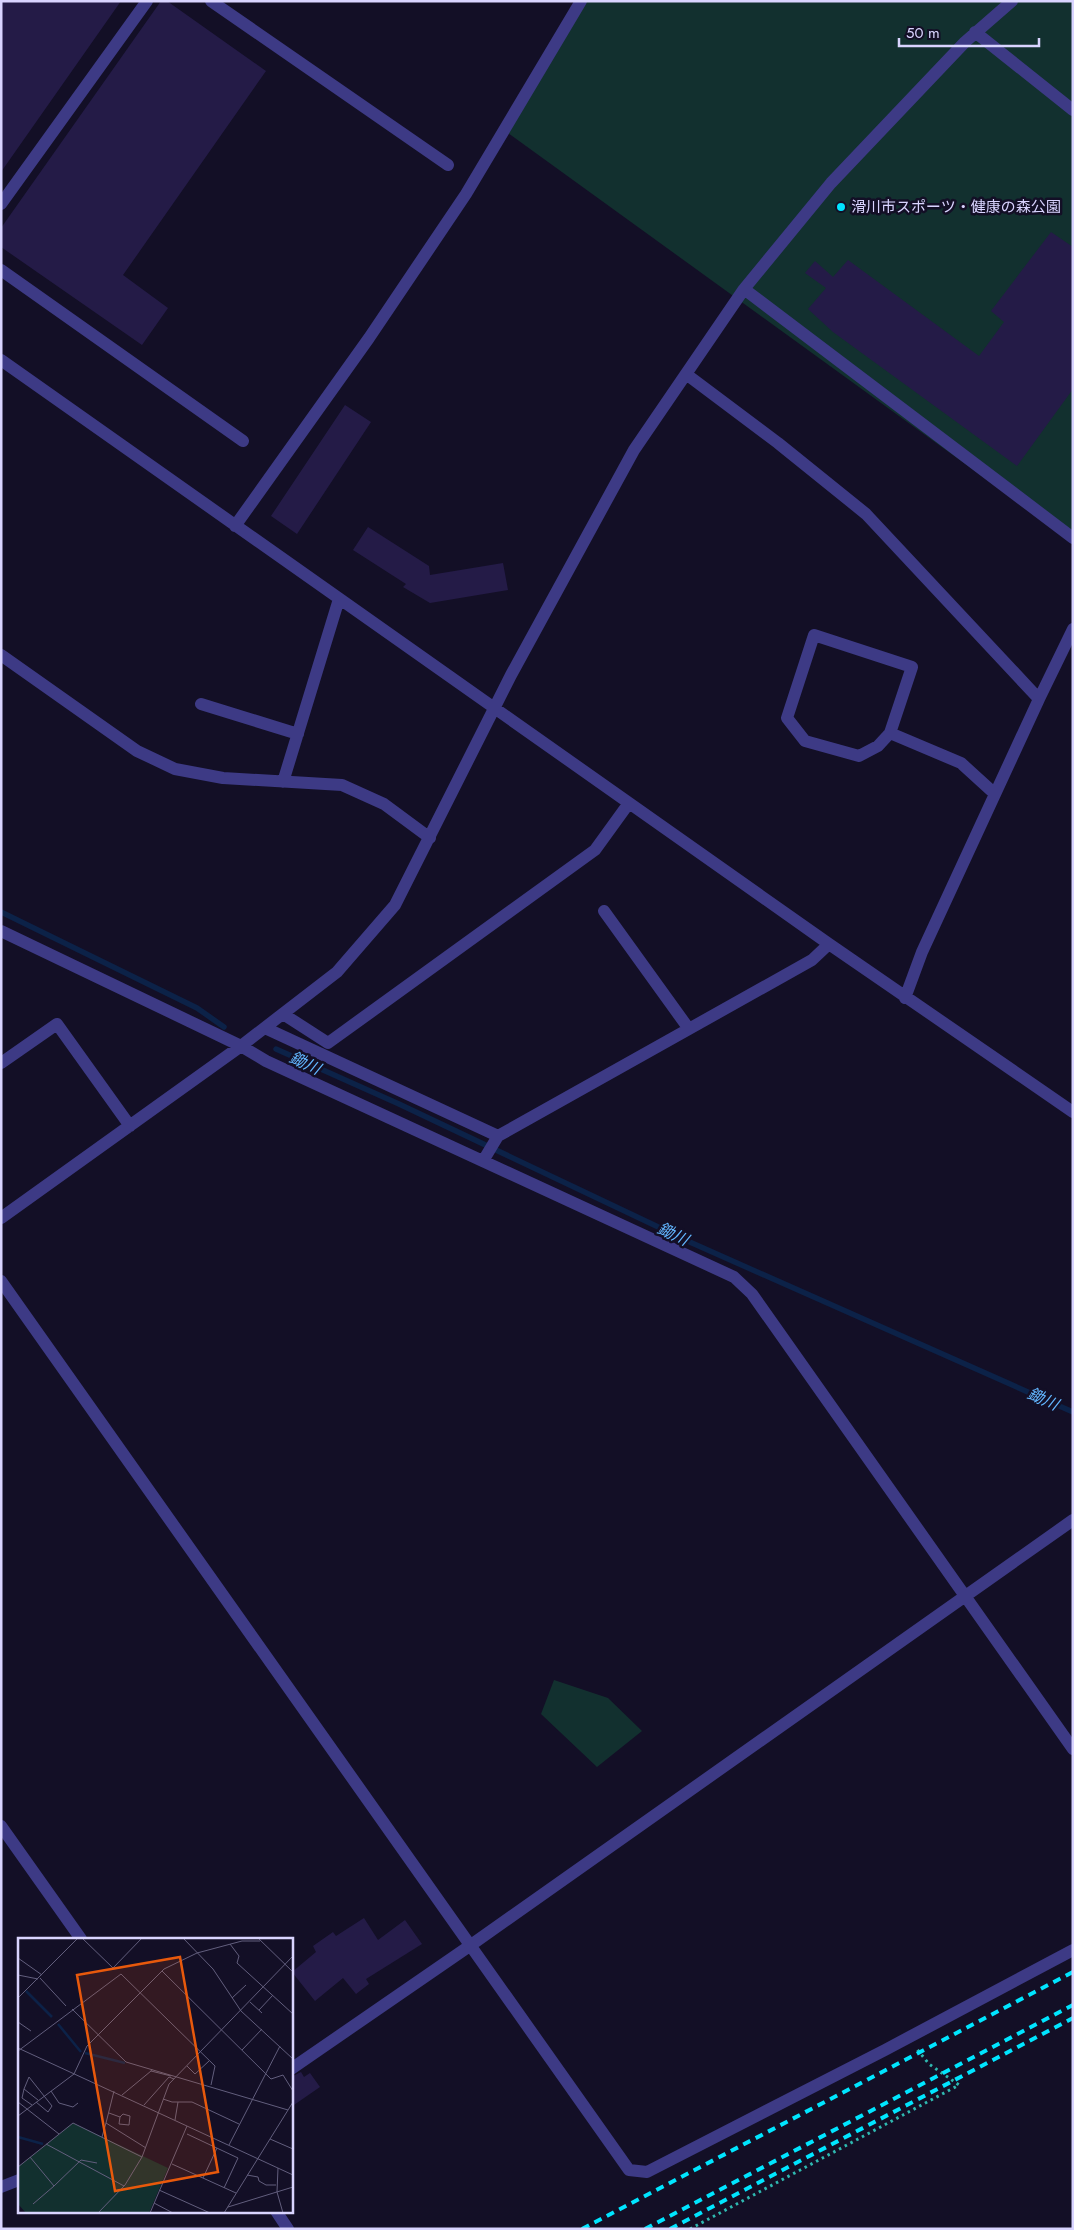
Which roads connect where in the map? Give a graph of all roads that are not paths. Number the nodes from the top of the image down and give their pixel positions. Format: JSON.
{"nodes":[{"id":1,"x":147,"y":1,"type":"edge"},
{"id":2,"x":211,"y":1,"type":"edge"},
{"id":3,"x":581,"y":1,"type":"edge"},
{"id":4,"x":1012,"y":1,"type":"edge"},
{"id":5,"x":975,"y":32,"type":"junction"},
{"id":6,"x":1073,"y":110,"type":"edge"},
{"id":7,"x":448,"y":165,"type":"dead end"},
{"id":8,"x":1,"y":204,"type":"edge"},
{"id":9,"x":1,"y":270,"type":"edge"},
{"id":10,"x":744,"y":289,"type":"junction"},
{"id":11,"x":1,"y":360,"type":"edge"},
{"id":12,"x":686,"y":374,"type":"junction"},
{"id":13,"x":243,"y":441,"type":"dead end"},
{"id":14,"x":236,"y":526,"type":"junction"},
{"id":15,"x":1073,"y":538,"type":"edge"},
{"id":16,"x":339,"y":599,"type":"junction"},
{"id":17,"x":1073,"y":629,"type":"edge"},
{"id":18,"x":1,"y":655,"type":"edge"},
{"id":19,"x":1039,"y":699,"type":"junction"},
{"id":20,"x":201,"y":704,"type":"dead end"},
{"id":21,"x":494,"y":708,"type":"junction"},
{"id":22,"x":890,"y":733,"type":"junction"},
{"id":23,"x":298,"y":734,"type":"junction"},
{"id":24,"x":283,"y":782,"type":"junction"},
{"id":25,"x":995,"y":794,"type":"junction"},
{"id":26,"x":629,"y":803,"type":"junction"},
{"id":27,"x":430,"y":838,"type":"junction"},
{"id":28,"x":604,"y":911,"type":"dead end"},
{"id":29,"x":1,"y":931,"type":"edge"},
{"id":30,"x":829,"y":944,"type":"junction"},
{"id":31,"x":905,"y":998,"type":"junction"},
{"id":32,"x":283,"y":1014,"type":"junction"},
{"id":33,"x":265,"y":1028,"type":"junction"},
{"id":34,"x":688,"y":1029,"type":"junction"},
{"id":35,"x":241,"y":1046,"type":"junction"},
{"id":36,"x":1,"y":1063,"type":"edge"},
{"id":37,"x":1073,"y":1112,"type":"edge"},
{"id":38,"x":130,"y":1126,"type":"junction"},
{"id":39,"x":496,"y":1139,"type":"junction"},
{"id":40,"x":485,"y":1159,"type":"junction"},
{"id":41,"x":1,"y":1218,"type":"edge"},
{"id":42,"x":1,"y":1281,"type":"edge"},
{"id":43,"x":1073,"y":1520,"type":"edge"},
{"id":44,"x":963,"y":1596,"type":"junction"},
{"id":45,"x":1073,"y":1748,"type":"edge"},
{"id":46,"x":1,"y":1826,"type":"edge"},
{"id":47,"x":80,"y":1938,"type":"edge"},
{"id":48,"x":471,"y":1945,"type":"junction"},
{"id":49,"x":1073,"y":1950,"type":"edge"},
{"id":50,"x":292,"y":2068,"type":"edge"},
{"id":51,"x":18,"y":2180,"type":"edge"},
{"id":52,"x":1,"y":2187,"type":"edge"},
{"id":53,"x":277,"y":2212,"type":"edge"},
{"id":54,"x":288,"y":2229,"type":"edge"}],
"edges":[{"from":1,"to":8,"type":"street"},
{"from":2,"to":7,"type":"street"},
{"from":3,"to":14,"type":"street"},
{"from":4,"to":5,"type":"street"},
{"from":5,"to":6,"type":"street"},
{"from":5,"to":10,"type":"street"},
{"from":9,"to":13,"type":"street"},
{"from":10,"to":12,"type":"street"},
{"from":10,"to":15,"type":"street"},
{"from":11,"to":14,"type":"street"},
{"from":12,"to":19,"type":"street"},
{"from":12,"to":21,"type":"street"},
{"from":14,"to":16,"type":"street"},
{"from":16,"to":21,"type":"street"},
{"from":16,"to":23,"type":"street"},
{"from":17,"to":19,"type":"street"},
{"from":18,"to":24,"type":"street"},
{"from":19,"to":25,"type":"street"},
{"from":20,"to":23,"type":"street"},
{"from":21,"to":26,"type":"street"},
{"from":21,"to":27,"type":"street"},
{"from":22,"to":22,"type":"street"},
{"from":22,"to":25,"type":"street"},
{"from":23,"to":24,"type":"street"},
{"from":24,"to":27,"type":"street"},
{"from":25,"to":31,"type":"street"},
{"from":26,"to":30,"type":"street"},
{"from":26,"to":32,"type":"street"},
{"from":27,"to":32,"type":"street"},
{"from":28,"to":34,"type":"street"},
{"from":29,"to":35,"type":"street"},
{"from":30,"to":31,"type":"street"},
{"from":30,"to":34,"type":"street"},
{"from":31,"to":37,"type":"street"},
{"from":32,"to":33,"type":"street"},
{"from":33,"to":35,"type":"street"},
{"from":33,"to":39,"type":"street"},
{"from":34,"to":39,"type":"street"},
{"from":35,"to":38,"type":"street"},
{"from":35,"to":40,"type":"street"},
{"from":36,"to":38,"type":"street"},
{"from":38,"to":41,"type":"street"},
{"from":39,"to":40,"type":"street"},
{"from":40,"to":44,"type":"street"},
{"from":42,"to":48,"type":"street"},
{"from":43,"to":44,"type":"street"},
{"from":44,"to":45,"type":"street"},
{"from":44,"to":48,"type":"street"},
{"from":46,"to":47,"type":"street"},
{"from":48,"to":49,"type":"street"},
{"from":48,"to":50,"type":"street"},
{"from":51,"to":52,"type":"street"},
{"from":53,"to":54,"type":"street"}]}
